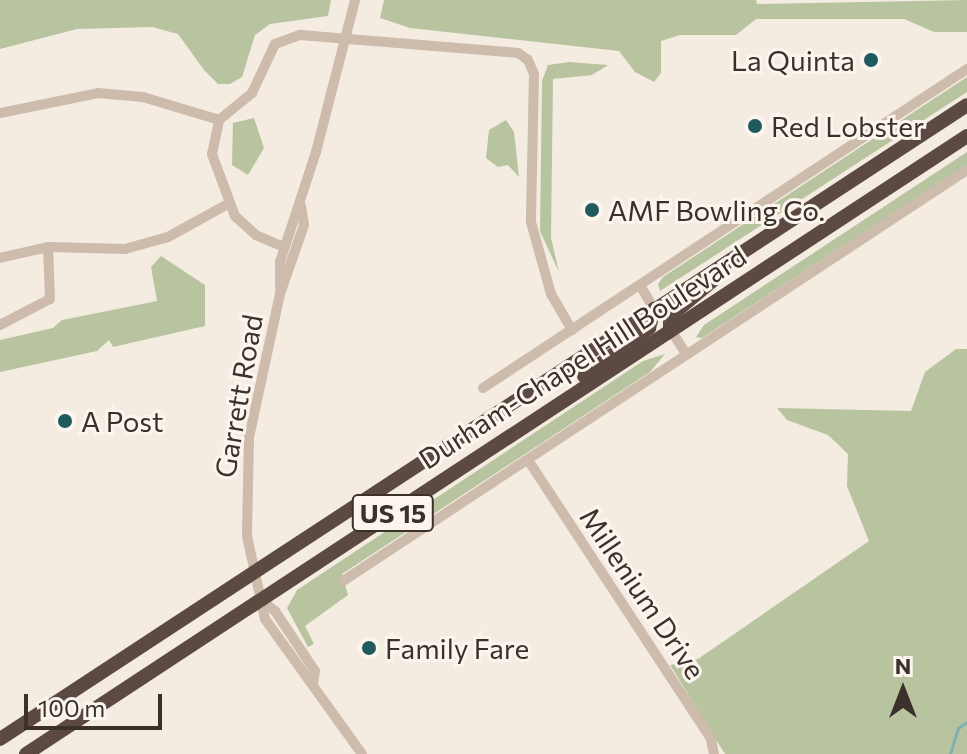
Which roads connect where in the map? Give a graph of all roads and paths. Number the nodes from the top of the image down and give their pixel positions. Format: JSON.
{"nodes":[{"id":1,"x":355,"y":0,"type":"edge"},
{"id":2,"x":347,"y":39,"type":"junction"},
{"id":3,"x":967,"y":69,"type":"edge"},
{"id":4,"x":967,"y":105,"type":"edge"},
{"id":5,"x":0,"y":113,"type":"edge"},
{"id":6,"x":219,"y":120,"type":"junction"},
{"id":7,"x":967,"y":136,"type":"edge"},
{"id":8,"x":967,"y":170,"type":"edge"},
{"id":9,"x":226,"y":205,"type":"junction"},
{"id":10,"x":301,"y":206,"type":"junction"},
{"id":11,"x":763,"y":238,"type":"junction"},
{"id":12,"x":48,"y":247,"type":"junction"},
{"id":13,"x":284,"y":247,"type":"junction"},
{"id":14,"x":0,"y":258,"type":"edge"},
{"id":15,"x":640,"y":285,"type":"junction"},
{"id":16,"x":280,"y":294,"type":"junction"},
{"id":17,"x":654,"y":309,"type":"junction"},
{"id":18,"x":0,"y":325,"type":"edge"},
{"id":19,"x":670,"y":329,"type":"junction"},
{"id":20,"x":572,"y":330,"type":"junction"},
{"id":21,"x":686,"y":354,"type":"junction"},
{"id":22,"x":483,"y":388,"type":"dead end"},
{"id":23,"x":526,"y":425,"type":"junction"},
{"id":24,"x":528,"y":460,"type":"junction"},
{"id":25,"x":253,"y":573,"type":"junction"},
{"id":26,"x":343,"y":581,"type":"dead end"},
{"id":27,"x":261,"y":600,"type":"junction"},
{"id":28,"x":0,"y":739,"type":"edge"},
{"id":29,"x":26,"y":754,"type":"edge"},
{"id":30,"x":362,"y":754,"type":"edge"},
{"id":31,"x":714,"y":754,"type":"edge"}],
"edges":[{"from":1,"to":2,"type":"street","name":"Garrett Road"},
{"from":2,"to":6,"type":"street"},
{"from":2,"to":10,"type":"street","name":"Garrett Road"},
{"from":2,"to":20,"type":"street"},
{"from":3,"to":15,"type":"street"},
{"from":4,"to":11,"type":"highway","name":"Durham-Chapel Hill Boulevard","number":"US 15"},
{"from":5,"to":6,"type":"street"},
{"from":6,"to":9,"type":"street"},
{"from":7,"to":19,"type":"highway","name":"Durham-Chapel Hill Boulevard","number":"US 15"},
{"from":8,"to":21,"type":"street"},
{"from":9,"to":12,"type":"street"},
{"from":9,"to":13,"type":"street"},
{"from":10,"to":13,"type":"street","name":"Garrett Road"},
{"from":10,"to":16,"type":"street","name":"Garrett Road"},
{"from":11,"to":17,"type":"highway","name":"Durham-Chapel Hill Boulevard","number":"US 15"},
{"from":11,"to":19,"type":"highway"},
{"from":12,"to":14,"type":"street"},
{"from":12,"to":18,"type":"street"},
{"from":13,"to":16,"type":"street","name":"Garrett Road"},
{"from":15,"to":17,"type":"street"},
{"from":15,"to":20,"type":"street"},
{"from":16,"to":25,"type":"street","name":"Garrett Road"},
{"from":17,"to":23,"type":"highway"},
{"from":17,"to":25,"type":"highway","name":"Durham-Chapel Hill Boulevard","number":"US 15"},
{"from":19,"to":21,"type":"street"},
{"from":19,"to":23,"type":"highway","name":"Durham-Chapel Hill Boulevard","number":"US 15"},
{"from":20,"to":22,"type":"street"},
{"from":21,"to":24,"type":"street"},
{"from":23,"to":27,"type":"highway","name":"Durham-Chapel Hill Boulevard","number":"US 15"},
{"from":24,"to":26,"type":"street"},
{"from":24,"to":31,"type":"street","name":"Millenium Drive"},
{"from":25,"to":27,"type":"street","name":"Garrett Road"},
{"from":25,"to":28,"type":"highway","name":"Durham-Chapel Hill Boulevard","number":"US 15"},
{"from":27,"to":29,"type":"highway","name":"Durham-Chapel Hill Boulevard","number":"US 15"},
{"from":27,"to":30,"type":"street","name":"Garrett Road"}]}
